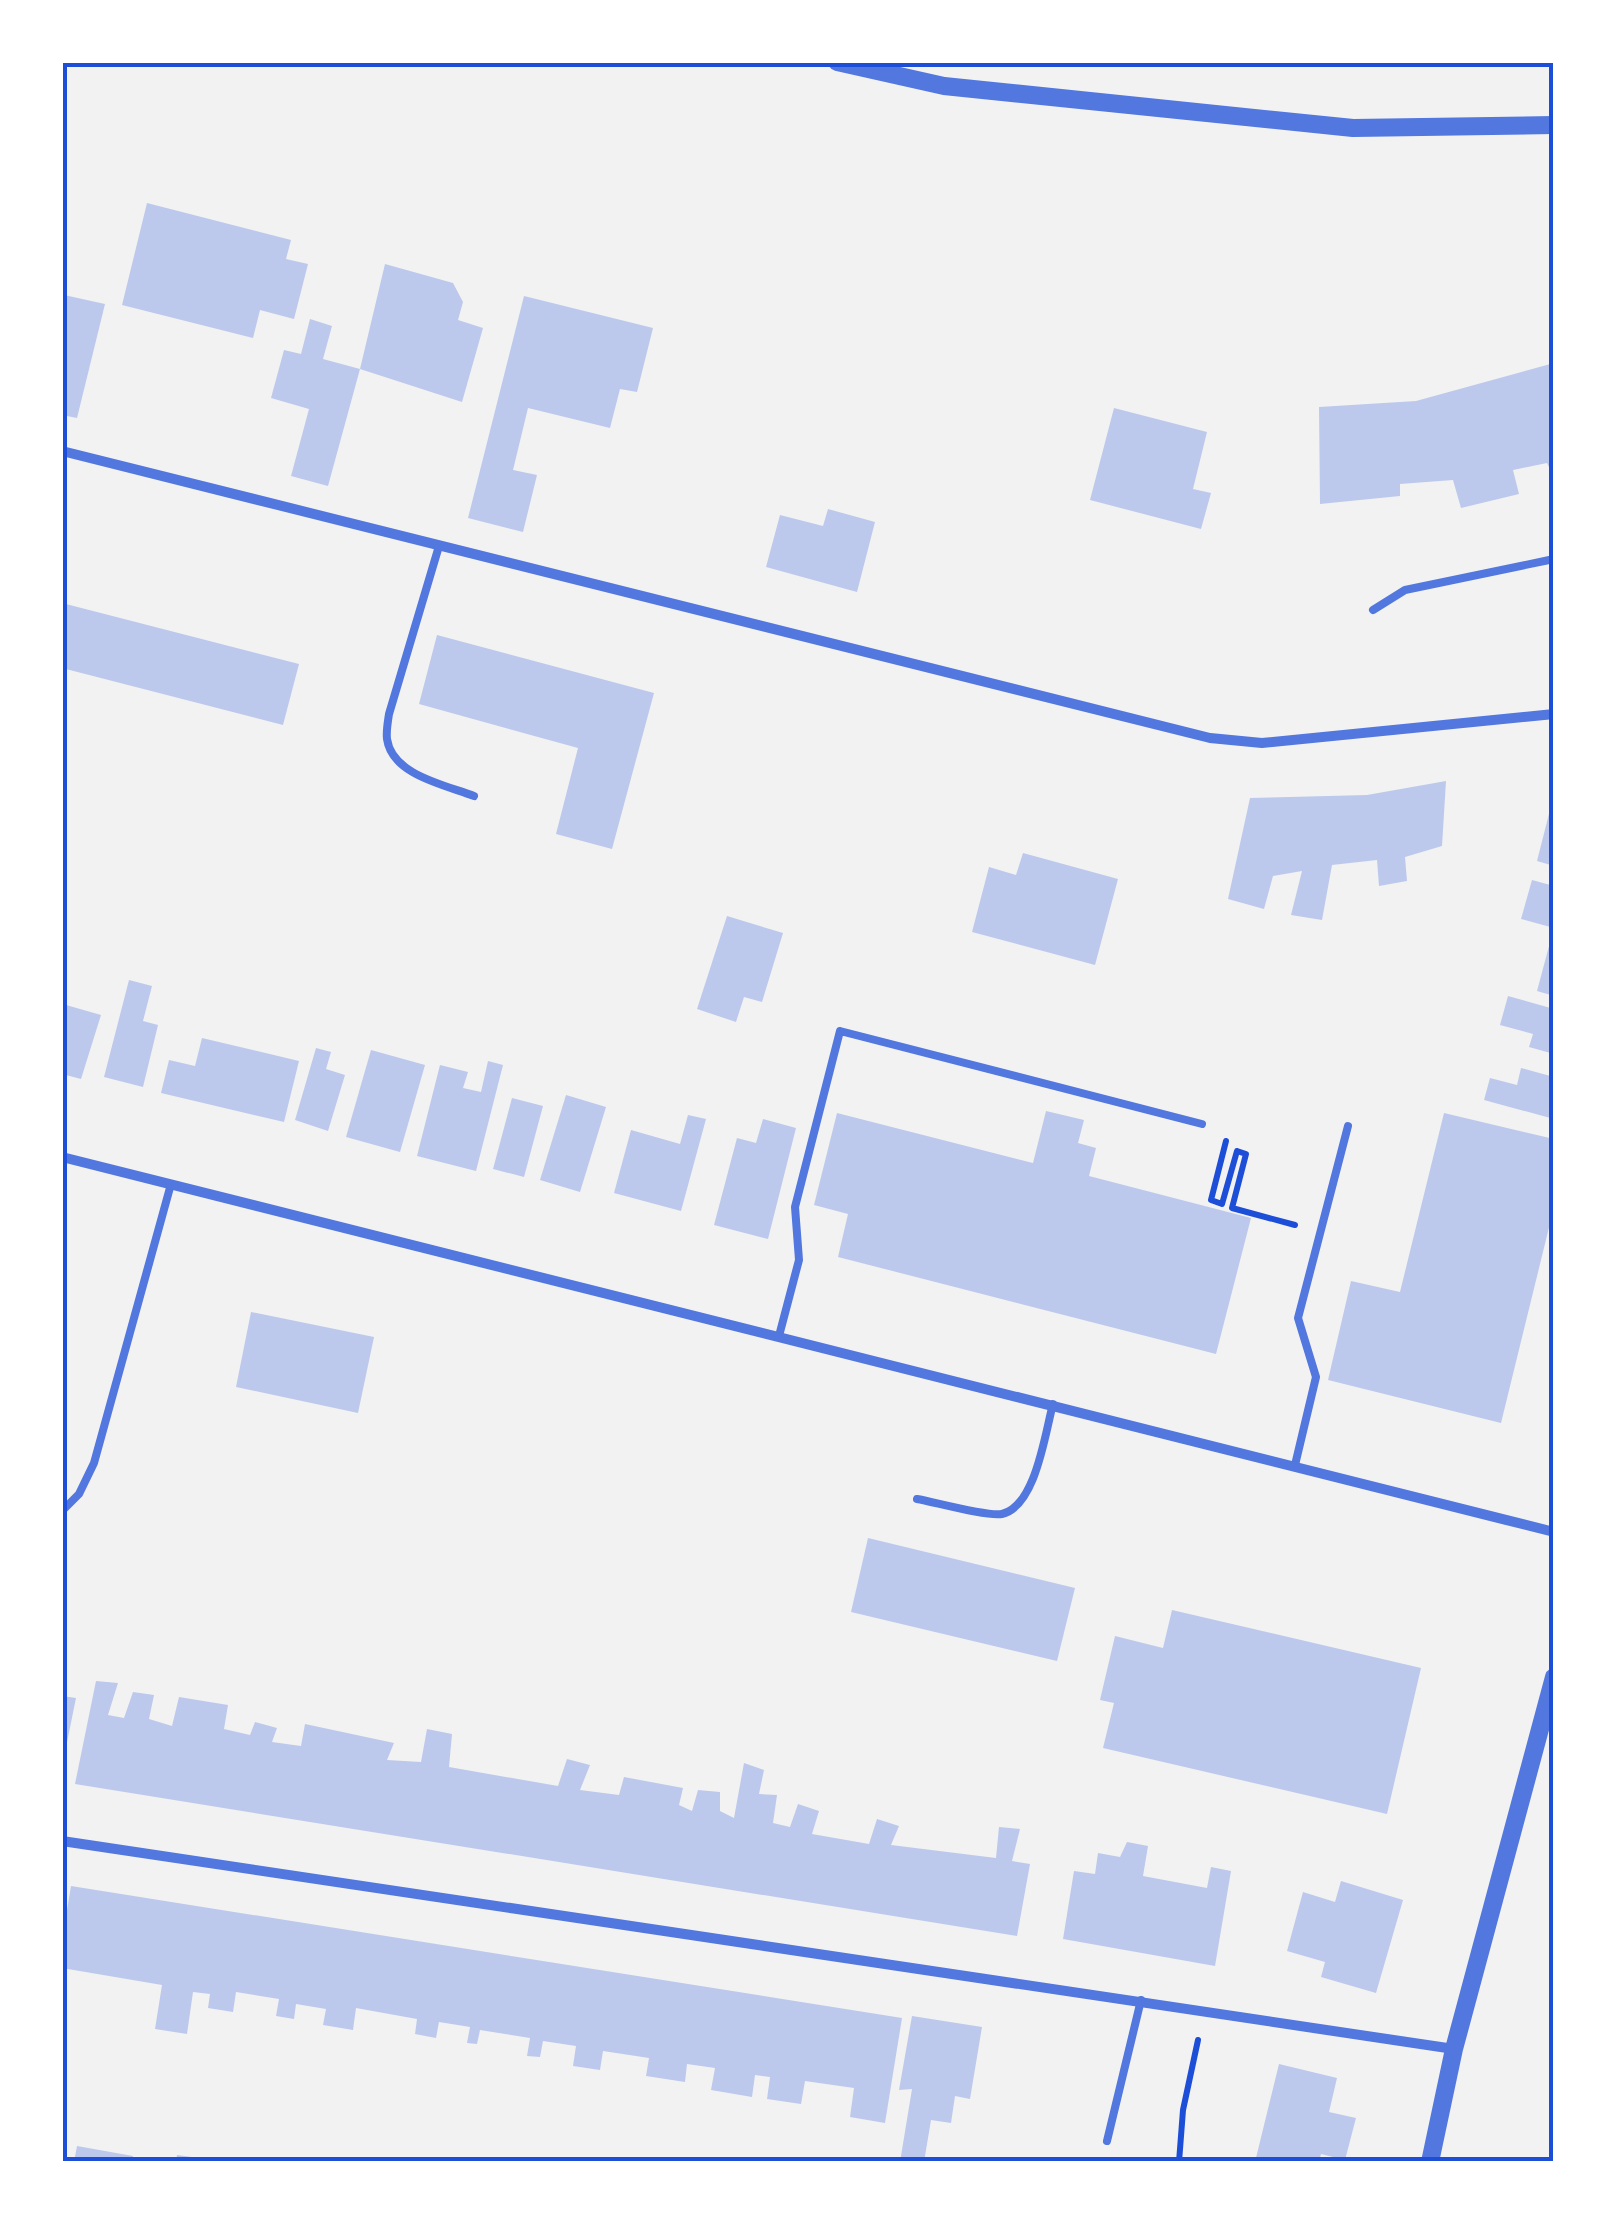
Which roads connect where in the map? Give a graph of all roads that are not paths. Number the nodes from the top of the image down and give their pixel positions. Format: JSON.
{"nodes":[{"id":1,"x":837,"y":62,"type":"edge"},
{"id":2,"x":1554,"y":124,"type":"edge"},
{"id":3,"x":62,"y":451,"type":"edge"},
{"id":4,"x":440,"y":546,"type":"junction"},
{"id":5,"x":1554,"y":559,"type":"edge"},
{"id":6,"x":1374,"y":610,"type":"dead end"},
{"id":7,"x":1554,"y":714,"type":"edge"},
{"id":8,"x":474,"y":796,"type":"dead end"},
{"id":9,"x":1202,"y":1124,"type":"road end"},
{"id":10,"x":1348,"y":1126,"type":"dead end"},
{"id":11,"x":62,"y":1157,"type":"edge"},
{"id":12,"x":171,"y":1184,"type":"junction"},
{"id":13,"x":778,"y":1336,"type":"junction"},
{"id":14,"x":1054,"y":1404,"type":"junction"},
{"id":15,"x":1295,"y":1465,"type":"junction"},
{"id":16,"x":917,"y":1499,"type":"dead end"},
{"id":17,"x":62,"y":1511,"type":"edge"},
{"id":18,"x":1554,"y":1532,"type":"edge"},
{"id":19,"x":1553,"y":1679,"type":"edge"},
{"id":20,"x":62,"y":1841,"type":"edge"},
{"id":21,"x":1141,"y":2000,"type":"junction"},
{"id":22,"x":1454,"y":2049,"type":"junction"},
{"id":23,"x":1107,"y":2141,"type":"dead end"},
{"id":24,"x":1430,"y":2162,"type":"edge"}],
"edges":[{"from":1,"to":2,"type":"street"},
{"from":3,"to":4,"type":"street"},
{"from":4,"to":7,"type":"street"},
{"from":4,"to":8,"type":"lane"},
{"from":5,"to":6,"type":"lane"},
{"from":9,"to":13,"type":"lane"},
{"from":10,"to":15,"type":"lane"},
{"from":11,"to":12,"type":"street"},
{"from":12,"to":13,"type":"street"},
{"from":12,"to":17,"type":"lane"},
{"from":13,"to":14,"type":"street"},
{"from":14,"to":15,"type":"street"},
{"from":14,"to":16,"type":"lane"},
{"from":15,"to":18,"type":"street"},
{"from":19,"to":22,"type":"street"},
{"from":20,"to":21,"type":"street"},
{"from":21,"to":22,"type":"street"},
{"from":21,"to":23,"type":"lane"},
{"from":22,"to":24,"type":"street"}]}
